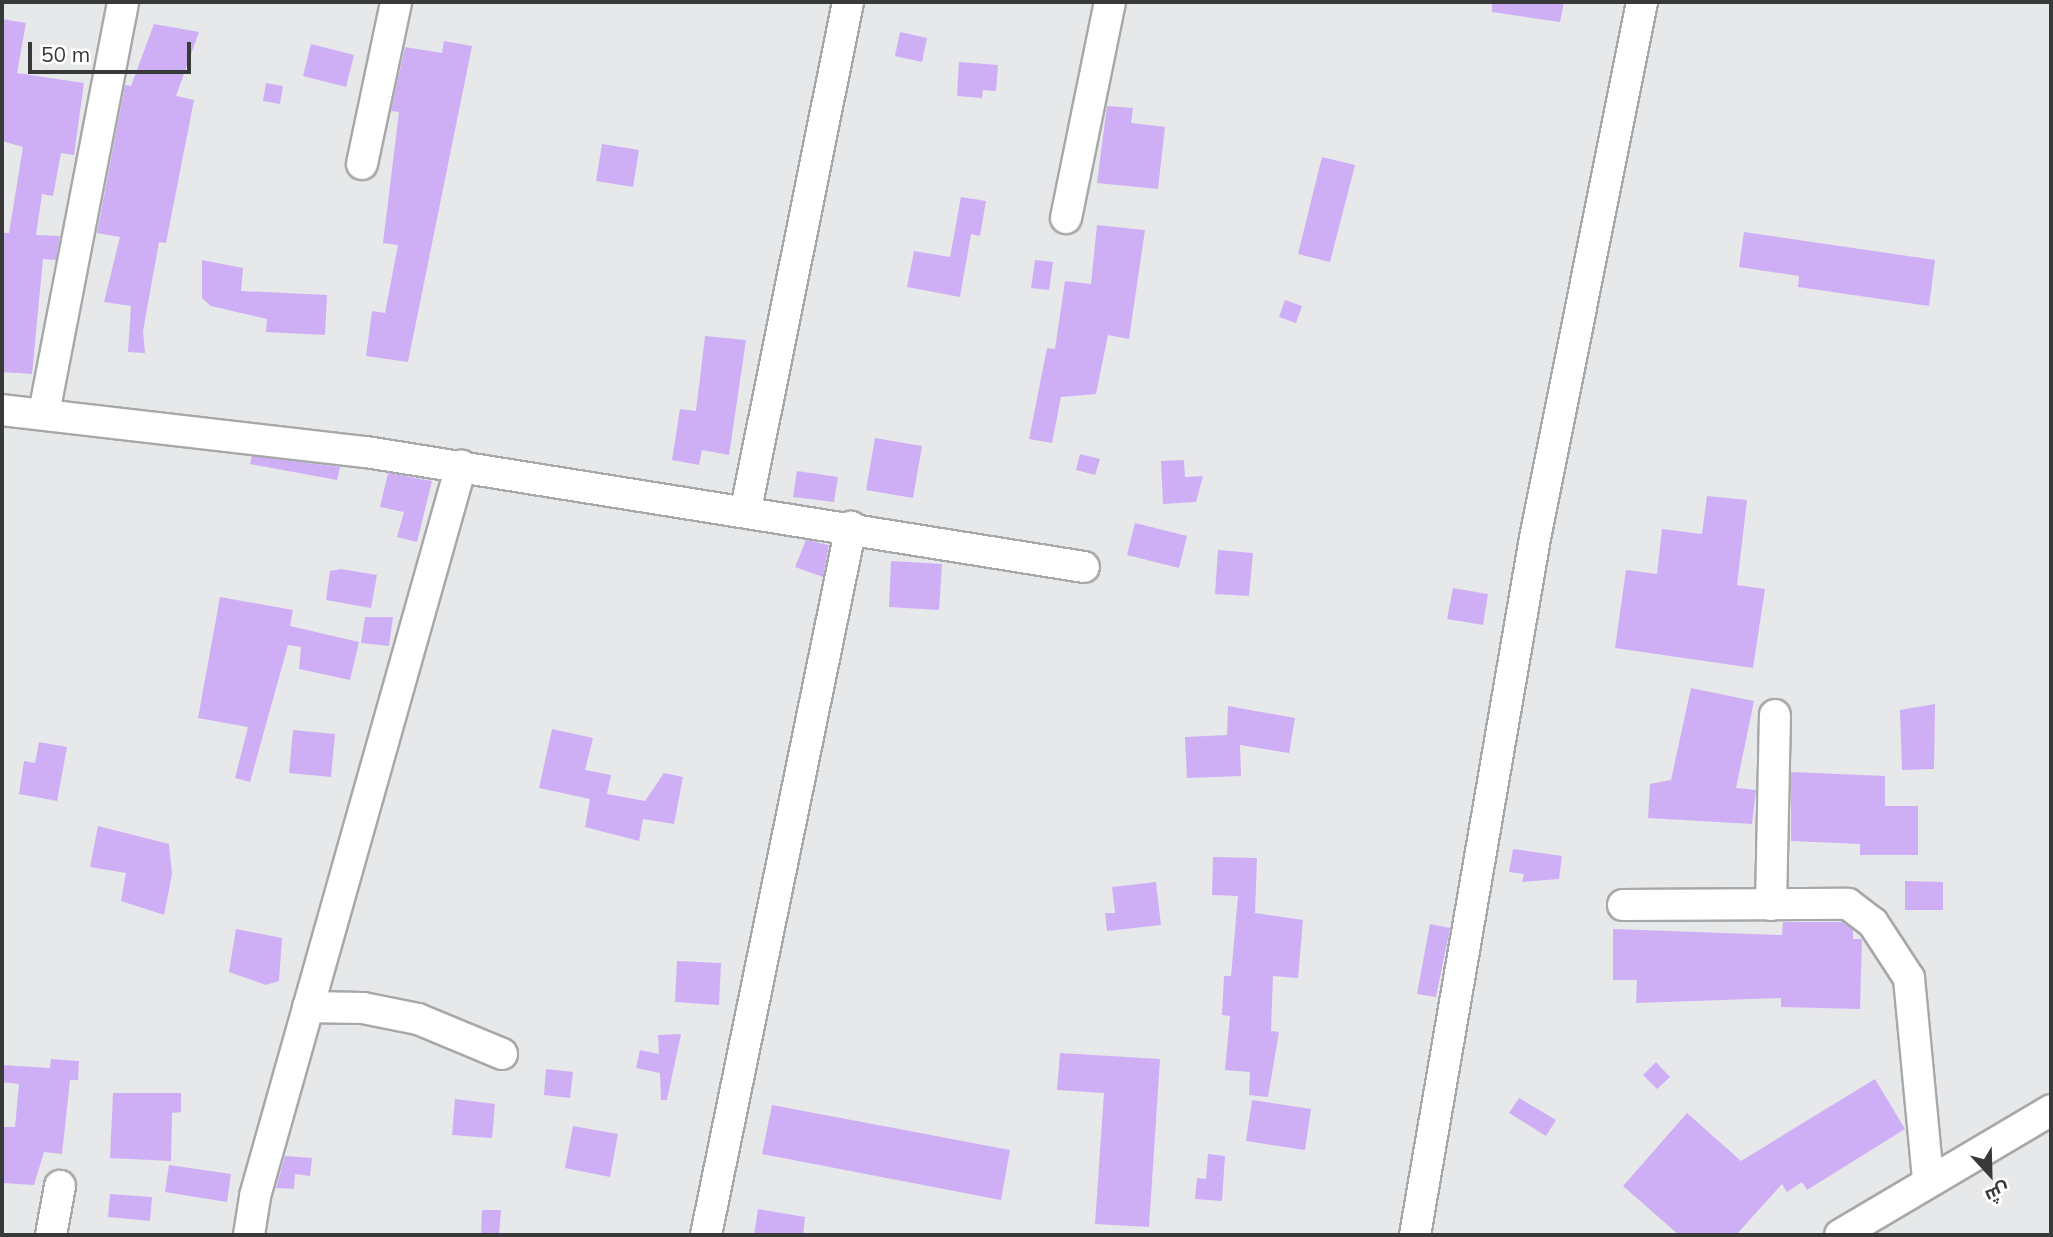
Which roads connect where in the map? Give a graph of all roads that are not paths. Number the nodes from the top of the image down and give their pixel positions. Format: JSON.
{"nodes":[{"id":1,"x":123,"y":2,"type":"edge"},
{"id":2,"x":396,"y":2,"type":"edge"},
{"id":3,"x":848,"y":2,"type":"edge"},
{"id":4,"x":1110,"y":2,"type":"edge"},
{"id":5,"x":1642,"y":2,"type":"edge"},
{"id":6,"x":362,"y":164,"type":"dead end"},
{"id":7,"x":1066,"y":218,"type":"dead end"},
{"id":8,"x":2,"y":410,"type":"edge"},
{"id":9,"x":44,"y":413,"type":"junction"},
{"id":10,"x":461,"y":466,"type":"junction"},
{"id":11,"x":746,"y":509,"type":"junction"},
{"id":12,"x":851,"y":527,"type":"junction"},
{"id":13,"x":1084,"y":566,"type":"dead end"},
{"id":14,"x":1775,"y":715,"type":"dead end"},
{"id":15,"x":1623,"y":905,"type":"dead end"},
{"id":16,"x":1771,"y":905,"type":"junction"},
{"id":17,"x":308,"y":1007,"type":"junction"},
{"id":18,"x":502,"y":1054,"type":"dead end"},
{"id":19,"x":2051,"y":1110,"type":"edge"},
{"id":20,"x":1928,"y":1179,"type":"junction"},
{"id":21,"x":60,"y":1186,"type":"dead end"},
{"id":22,"x":51,"y":1235,"type":"edge"},
{"id":23,"x":249,"y":1235,"type":"edge"},
{"id":24,"x":705,"y":1235,"type":"edge"},
{"id":25,"x":1415,"y":1235,"type":"edge"},
{"id":26,"x":1840,"y":1235,"type":"edge"}],
"edges":[{"from":1,"to":9,"type":"street"},
{"from":2,"to":6,"type":"street"},
{"from":3,"to":11,"type":"street"},
{"from":4,"to":7,"type":"street"},
{"from":5,"to":25,"type":"street"},
{"from":8,"to":9,"type":"street"},
{"from":9,"to":10,"type":"street"},
{"from":10,"to":11,"type":"street"},
{"from":10,"to":17,"type":"street"},
{"from":11,"to":12,"type":"street"},
{"from":12,"to":13,"type":"street"},
{"from":12,"to":24,"type":"street"},
{"from":14,"to":16,"type":"street"},
{"from":15,"to":16,"type":"street"},
{"from":16,"to":20,"type":"street"},
{"from":17,"to":18,"type":"street"},
{"from":17,"to":23,"type":"street"},
{"from":19,"to":20,"type":"street"},
{"from":20,"to":26,"type":"street"},
{"from":21,"to":22,"type":"street"}]}
